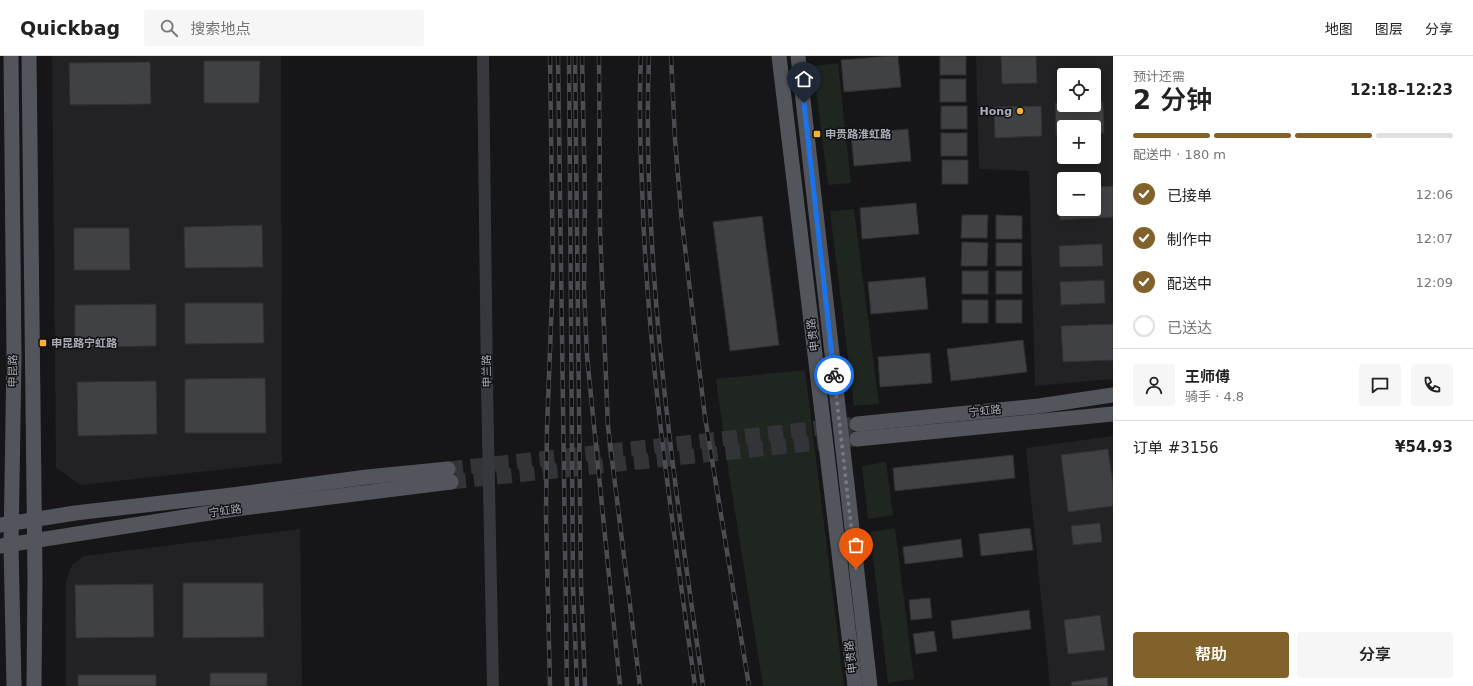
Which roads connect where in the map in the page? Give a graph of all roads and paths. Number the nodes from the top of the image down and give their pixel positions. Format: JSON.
{"nodes":[{"id":1,"x":11,"y":56,"type":"edge"},
{"id":2,"x":30,"y":56,"type":"edge"},
{"id":3,"x":483,"y":56,"type":"edge"},
{"id":4,"x":779,"y":56,"type":"edge"},
{"id":5,"x":798,"y":56,"type":"edge"},
{"id":6,"x":1113,"y":395,"type":"edge"},
{"id":7,"x":1113,"y":414,"type":"edge"},
{"id":8,"x":34,"y":520,"type":"junction"},
{"id":9,"x":6,"y":524,"type":"edge"},
{"id":10,"x":34,"y":540,"type":"junction"},
{"id":11,"x":6,"y":545,"type":"edge"},
{"id":12,"x":14,"y":686,"type":"edge"},
{"id":13,"x":34,"y":686,"type":"edge"},
{"id":14,"x":493,"y":686,"type":"edge"},
{"id":15,"x":855,"y":686,"type":"edge"},
{"id":16,"x":870,"y":686,"type":"edge"}],
"edges":[{"from":1,"to":9,"type":"main road","name":"申昆路"},
{"from":2,"to":8,"type":"main road","name":"申昆路"},
{"from":3,"to":14,"type":"street","name":"申兰路"},
{"from":4,"to":15,"type":"main road","name":"申贵路"},
{"from":5,"to":16,"type":"main road","name":"申贵路"},
{"from":6,"to":7,"type":"main road","name":"宁虹路"},
{"from":8,"to":9,"type":"main road","name":"宁虹路"},
{"from":8,"to":10,"type":"main road","name":"申昆路"},
{"from":8,"to":10,"type":"main road","name":"宁虹路"},
{"from":9,"to":11,"type":"main road","name":"申昆路"},
{"from":10,"to":11,"type":"main road","name":"宁虹路"},
{"from":10,"to":13,"type":"main road","name":"申昆路"},
{"from":11,"to":12,"type":"main road","name":"申昆路"}]}
